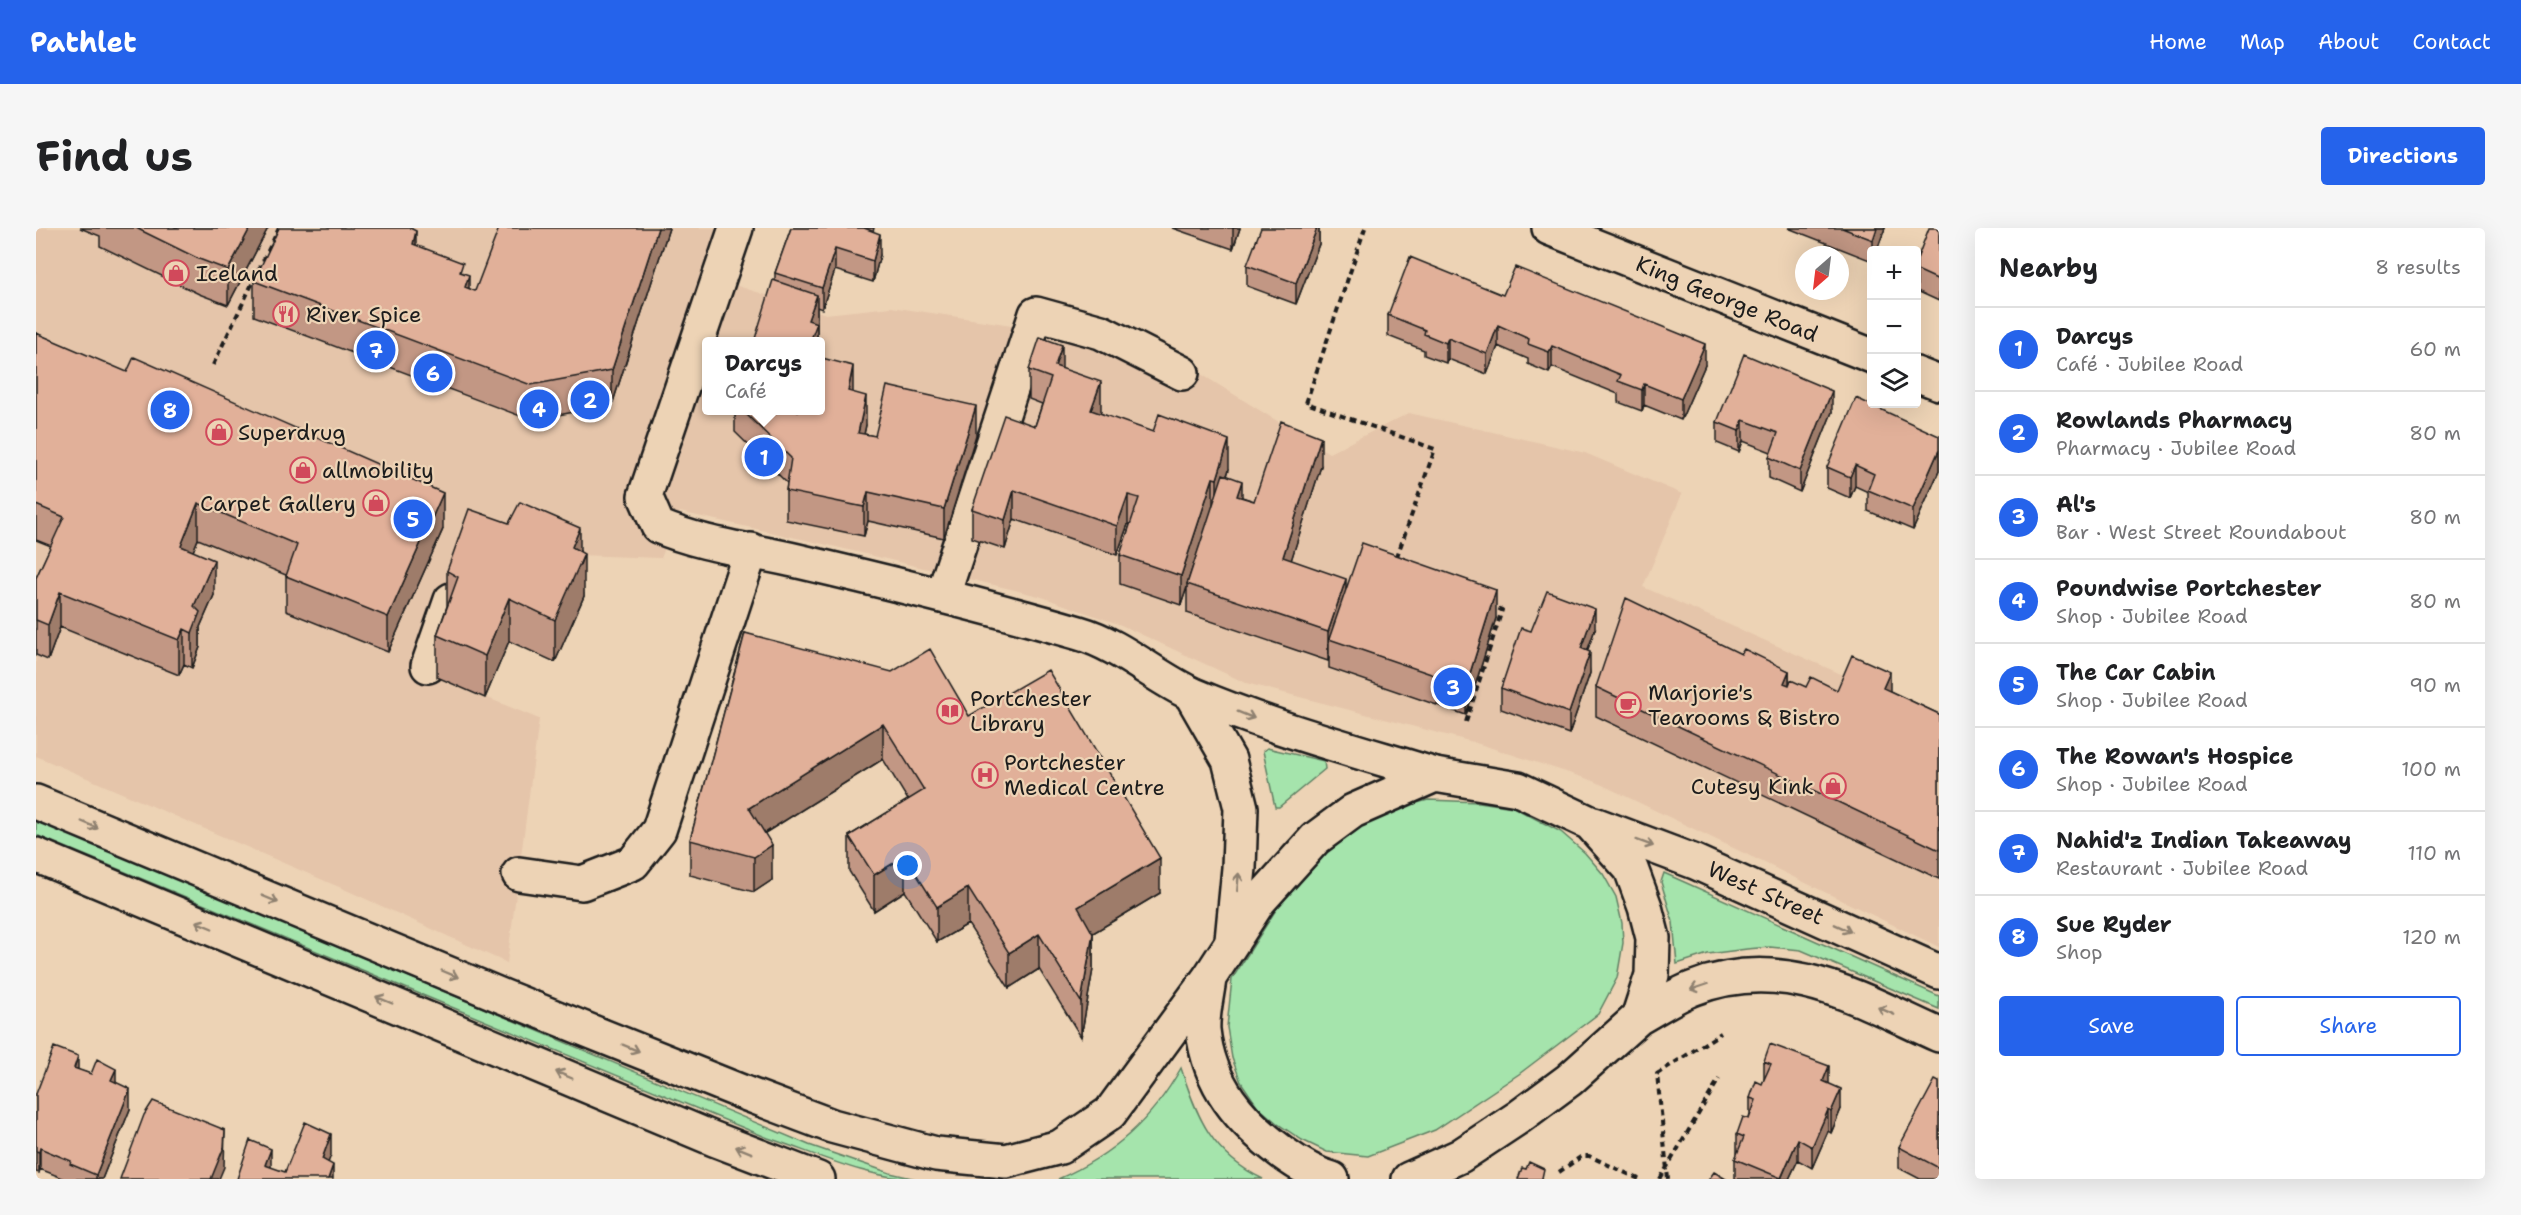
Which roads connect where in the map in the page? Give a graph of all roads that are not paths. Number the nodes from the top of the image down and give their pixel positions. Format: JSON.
{"nodes":[{"id":1,"x":736,"y":228,"type":"edge"},
{"id":2,"x":1550,"y":228,"type":"edge"},
{"id":3,"x":1867,"y":354,"type":"edge"},
{"id":4,"x":1182,"y":373,"type":"dead end"},
{"id":5,"x":1921,"y":376,"type":"edge"},
{"id":6,"x":1939,"y":383,"type":"edge"},
{"id":7,"x":751,"y":550,"type":"junction"},
{"id":8,"x":461,"y":572,"type":"edge"},
{"id":9,"x":943,"y":595,"type":"junction"},
{"id":10,"x":428,"y":666,"type":"dead end"},
{"id":11,"x":1191,"y":694,"type":"junction"},
{"id":12,"x":1435,"y":775,"type":"junction"},
{"id":13,"x":36,"y":802,"type":"edge"},
{"id":14,"x":1590,"y":823,"type":"junction"},
{"id":15,"x":36,"y":855,"type":"edge"},
{"id":16,"x":519,"y":874,"type":"dead end"},
{"id":17,"x":1232,"y":940,"type":"junction"},
{"id":18,"x":1939,"y":972,"type":"edge"},
{"id":19,"x":1209,"y":978,"type":"junction"},
{"id":20,"x":1638,"y":1018,"type":"junction"},
{"id":21,"x":1939,"y":1035,"type":"edge"},
{"id":22,"x":818,"y":1179,"type":"edge"},
{"id":23,"x":1332,"y":1179,"type":"edge"},
{"id":24,"x":1409,"y":1179,"type":"edge"}],
"edges":[{"from":1,"to":7,"type":"main road","name":"West Street"},
{"from":2,"to":3,"type":"main road","name":"King George Road"},
{"from":4,"to":9,"type":"main road"},
{"from":5,"to":6,"type":"main road"},
{"from":7,"to":9,"type":"main road","name":"West Street"},
{"from":7,"to":16,"type":"main road"},
{"from":8,"to":10,"type":"main road"},
{"from":9,"to":11,"type":"main road","name":"West Street"},
{"from":11,"to":12,"type":"main road","name":"West Street","one_way":true},
{"from":17,"to":11,"type":"main road","one_way":true},
{"from":12,"to":14,"type":"main road","name":"West Street"},
{"from":12,"to":17,"type":"main road"},
{"from":13,"to":19,"type":"main road","one_way":true},
{"from":14,"to":18,"type":"main road","name":"West Street","one_way":true},
{"from":14,"to":20,"type":"main road"},
{"from":22,"to":15,"type":"main road","one_way":true},
{"from":17,"to":19,"type":"main road"},
{"from":19,"to":23,"type":"main road"},
{"from":21,"to":20,"type":"main road","one_way":true},
{"from":20,"to":24,"type":"main road"}]}
